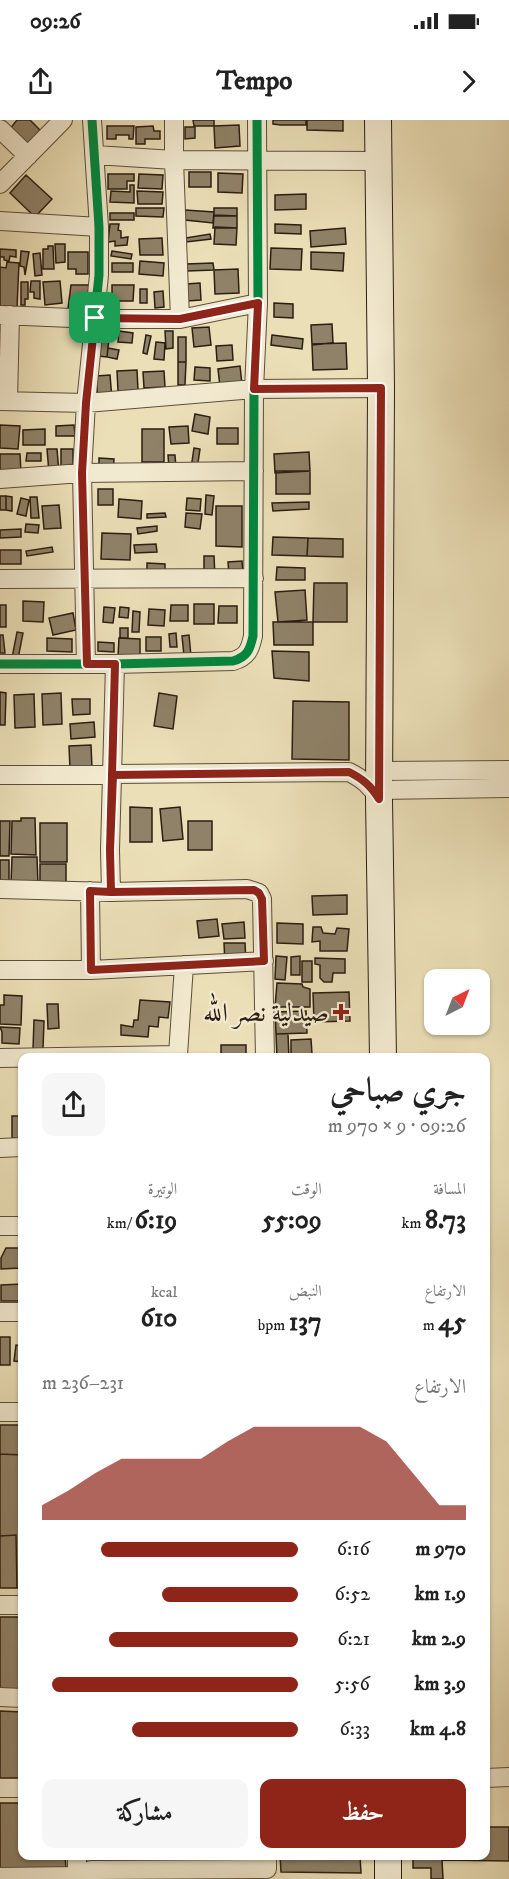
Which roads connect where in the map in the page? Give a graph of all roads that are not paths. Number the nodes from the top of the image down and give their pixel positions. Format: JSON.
{"nodes":[{"id":1,"x":63,"y":120,"type":"edge"},
{"id":2,"x":92,"y":120,"type":"edge"},
{"id":3,"x":174,"y":120,"type":"edge"},
{"id":4,"x":257,"y":120,"type":"edge"},
{"id":5,"x":378,"y":120,"type":"edge"},
{"id":6,"x":0,"y":129,"type":"edge"},
{"id":7,"x":94,"y":155,"type":"junction"},
{"id":8,"x":28,"y":156,"type":"junction"},
{"id":9,"x":174,"y":160,"type":"junction"},
{"id":10,"x":257,"y":161,"type":"junction"},
{"id":11,"x":379,"y":161,"type":"junction"},
{"id":12,"x":0,"y":184,"type":"edge"},
{"id":13,"x":0,"y":221,"type":"edge"},
{"id":14,"x":99,"y":227,"type":"junction"},
{"id":15,"x":258,"y":303,"type":"junction"},
{"id":16,"x":5,"y":315,"type":"edge"},
{"id":17,"x":95,"y":318,"type":"junction"},
{"id":18,"x":180,"y":319,"type":"junction"},
{"id":19,"x":381,"y":388,"type":"junction"},
{"id":20,"x":254,"y":389,"type":"junction"},
{"id":21,"x":4,"y":401,"type":"edge"},
{"id":22,"x":86,"y":403,"type":"junction"},
{"id":23,"x":254,"y":471,"type":"junction"},
{"id":24,"x":82,"y":473,"type":"junction"},
{"id":25,"x":0,"y":479,"type":"edge"},
{"id":26,"x":254,"y":578,"type":"junction"},
{"id":27,"x":0,"y":579,"type":"edge"},
{"id":28,"x":84,"y":579,"type":"junction"},
{"id":29,"x":0,"y":664,"type":"edge"},
{"id":30,"x":87,"y":664,"type":"junction"},
{"id":31,"x":115,"y":664,"type":"junction"},
{"id":32,"x":509,"y":770,"type":"edge"},
{"id":33,"x":349,"y":772,"type":"junction"},
{"id":34,"x":0,"y":775,"type":"edge"},
{"id":35,"x":113,"y":775,"type":"junction"},
{"id":36,"x":380,"y":777,"type":"junction"},
{"id":37,"x":509,"y":788,"type":"edge"},
{"id":38,"x":0,"y":889,"type":"edge"},
{"id":39,"x":90,"y":891,"type":"junction"},
{"id":40,"x":111,"y":892,"type":"junction"},
{"id":41,"x":264,"y":961,"type":"junction"},
{"id":42,"x":184,"y":965,"type":"junction"},
{"id":43,"x":0,"y":970,"type":"edge"},
{"id":44,"x":91,"y":970,"type":"junction"},
{"id":45,"x":178,"y":1053,"type":"edge"},
{"id":46,"x":265,"y":1053,"type":"edge"},
{"id":47,"x":383,"y":1053,"type":"edge"},
{"id":48,"x":0,"y":1058,"type":"edge"},
{"id":49,"x":18,"y":1058,"type":"edge"},
{"id":50,"x":18,"y":1147,"type":"edge"},
{"id":51,"x":0,"y":1148,"type":"edge"},
{"id":52,"x":0,"y":1226,"type":"edge"},
{"id":53,"x":18,"y":1226,"type":"edge"},
{"id":54,"x":0,"y":1312,"type":"edge"},
{"id":55,"x":18,"y":1312,"type":"edge"},
{"id":56,"x":0,"y":1412,"type":"edge"},
{"id":57,"x":18,"y":1412,"type":"edge"},
{"id":58,"x":0,"y":1605,"type":"edge"},
{"id":59,"x":18,"y":1605,"type":"edge"},
{"id":60,"x":0,"y":1697,"type":"edge"},
{"id":61,"x":18,"y":1698,"type":"edge"},
{"id":62,"x":490,"y":1778,"type":"edge"},
{"id":63,"x":509,"y":1778,"type":"edge"},
{"id":64,"x":0,"y":1788,"type":"edge"},
{"id":65,"x":18,"y":1788,"type":"edge"},
{"id":66,"x":79,"y":1860,"type":"edge"},
{"id":67,"x":267,"y":1860,"type":"edge"},
{"id":68,"x":388,"y":1860,"type":"edge"},
{"id":69,"x":86,"y":1875,"type":"edge"},
{"id":70,"x":0,"y":1877,"type":"edge"},
{"id":71,"x":388,"y":1879,"type":"edge"}],
"edges":[{"from":1,"to":8,"type":"street"},
{"from":2,"to":7,"type":"street"},
{"from":3,"to":9,"type":"street"},
{"from":4,"to":10,"type":"street"},
{"from":5,"to":11,"type":"main road"},
{"from":6,"to":8,"type":"street"},
{"from":7,"to":9,"type":"street"},
{"from":7,"to":14,"type":"street"},
{"from":8,"to":12,"type":"street"},
{"from":9,"to":10,"type":"street"},
{"from":9,"to":18,"type":"street"},
{"from":10,"to":11,"type":"street"},
{"from":10,"to":15,"type":"street"},
{"from":11,"to":19,"type":"main road"},
{"from":13,"to":14,"type":"street"},
{"from":14,"to":17,"type":"street"},
{"from":15,"to":18,"type":"street"},
{"from":15,"to":20,"type":"street"},
{"from":16,"to":17,"type":"street"},
{"from":16,"to":21,"type":"street"},
{"from":17,"to":18,"type":"street"},
{"from":17,"to":22,"type":"street"},
{"from":19,"to":20,"type":"street"},
{"from":19,"to":36,"type":"main road"},
{"from":20,"to":22,"type":"street"},
{"from":20,"to":23,"type":"street"},
{"from":21,"to":22,"type":"street"},
{"from":22,"to":24,"type":"street"},
{"from":23,"to":24,"type":"street"},
{"from":23,"to":26,"type":"street"},
{"from":24,"to":25,"type":"street"},
{"from":24,"to":28,"type":"street"},
{"from":26,"to":28,"type":"street"},
{"from":26,"to":31,"type":"street"},
{"from":27,"to":28,"type":"street"},
{"from":28,"to":30,"type":"street"},
{"from":29,"to":30,"type":"street"},
{"from":30,"to":31,"type":"street"},
{"from":31,"to":35,"type":"street"},
{"from":32,"to":36,"type":"street"},
{"from":33,"to":35,"type":"street"},
{"from":33,"to":36,"type":"street"},
{"from":33,"to":36,"type":"street"},
{"from":34,"to":35,"type":"street"},
{"from":35,"to":40,"type":"street"},
{"from":36,"to":37,"type":"street"},
{"from":36,"to":47,"type":"main road"},
{"from":38,"to":39,"type":"street"},
{"from":39,"to":40,"type":"street"},
{"from":39,"to":44,"type":"street"},
{"from":40,"to":41,"type":"street"},
{"from":41,"to":42,"type":"street"},
{"from":41,"to":46,"type":"street"},
{"from":42,"to":44,"type":"street"},
{"from":42,"to":45,"type":"street"},
{"from":43,"to":44,"type":"street"},
{"from":48,"to":49,"type":"street"},
{"from":50,"to":51,"type":"street"},
{"from":52,"to":53,"type":"street"},
{"from":54,"to":55,"type":"street"},
{"from":56,"to":57,"type":"street"},
{"from":58,"to":59,"type":"street"},
{"from":60,"to":61,"type":"street"},
{"from":62,"to":63,"type":"street"},
{"from":64,"to":65,"type":"street"},
{"from":66,"to":69,"type":"street"},
{"from":67,"to":69,"type":"street"},
{"from":68,"to":71,"type":"main road"},
{"from":69,"to":70,"type":"street"}]}
